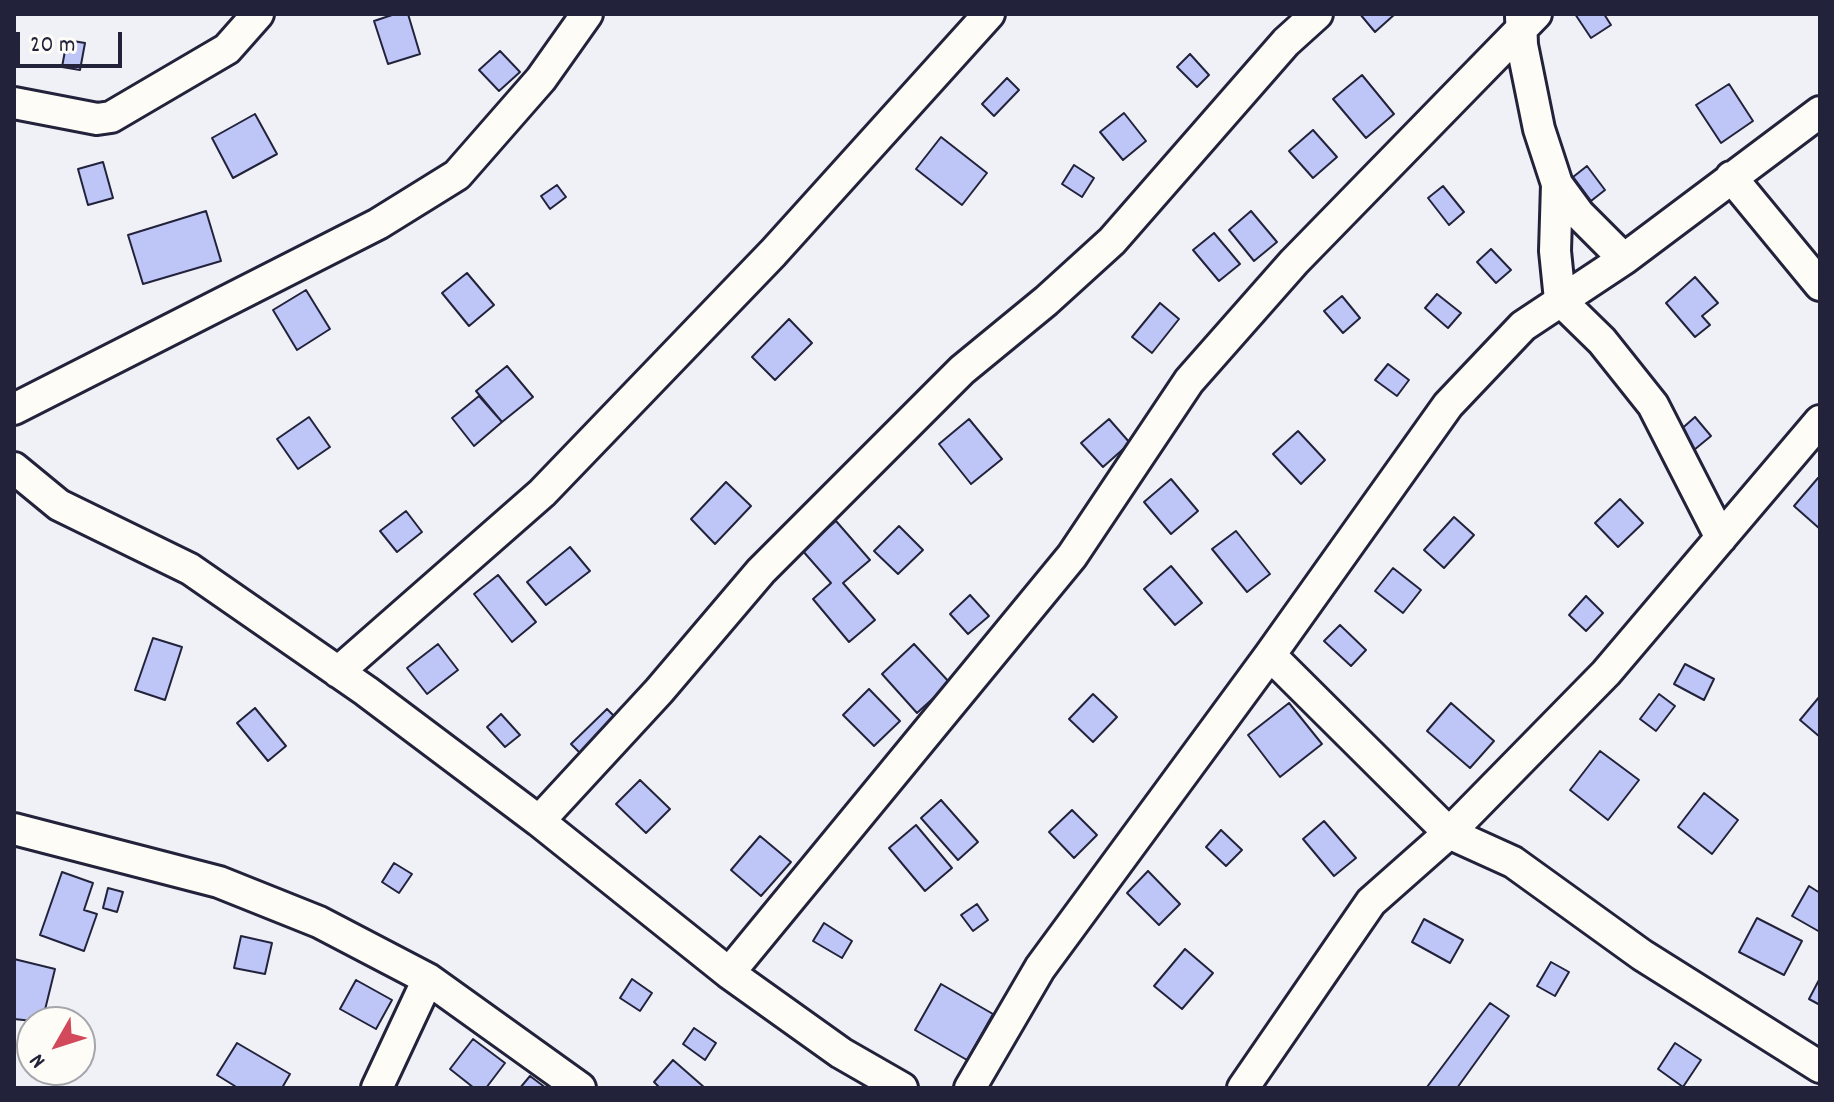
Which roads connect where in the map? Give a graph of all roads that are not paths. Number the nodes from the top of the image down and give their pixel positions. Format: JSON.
{"nodes":[{"id":1,"x":258,"y":14,"type":"edge"},
{"id":2,"x":587,"y":14,"type":"edge"},
{"id":3,"x":989,"y":14,"type":"edge"},
{"id":4,"x":1317,"y":14,"type":"edge"},
{"id":5,"x":1527,"y":18,"type":"edge"},
{"id":6,"x":14,"y":103,"type":"edge"},
{"id":7,"x":1820,"y":112,"type":"edge"},
{"id":8,"x":1731,"y":177,"type":"junction"},
{"id":9,"x":1557,"y":184,"type":"junction"},
{"id":10,"x":1624,"y":259,"type":"junction"},
{"id":11,"x":1820,"y":285,"type":"edge"},
{"id":12,"x":1560,"y":300,"type":"junction"},
{"id":13,"x":14,"y":409,"type":"edge"},
{"id":14,"x":1820,"y":421,"type":"edge"},
{"id":15,"x":14,"y":468,"type":"edge"},
{"id":16,"x":1721,"y":538,"type":"junction"},
{"id":17,"x":1270,"y":655,"type":"junction"},
{"id":18,"x":338,"y":672,"type":"junction"},
{"id":19,"x":539,"y":821,"type":"junction"},
{"id":20,"x":14,"y":829,"type":"edge"},
{"id":21,"x":1449,"y":833,"type":"junction"},
{"id":22,"x":729,"y":973,"type":"junction"},
{"id":23,"x":428,"y":979,"type":"junction"},
{"id":24,"x":1820,"y":1067,"type":"edge"},
{"id":25,"x":377,"y":1088,"type":"edge"},
{"id":26,"x":580,"y":1088,"type":"edge"},
{"id":27,"x":902,"y":1088,"type":"edge"},
{"id":28,"x":970,"y":1088,"type":"edge"},
{"id":29,"x":1243,"y":1088,"type":"edge"}],
"edges":[{"from":1,"to":6,"type":"street"},
{"from":2,"to":13,"type":"street"},
{"from":3,"to":18,"type":"street"},
{"from":4,"to":19,"type":"street"},
{"from":5,"to":9,"type":"street"},
{"from":5,"to":22,"type":"street"},
{"from":7,"to":8,"type":"street"},
{"from":8,"to":10,"type":"street"},
{"from":8,"to":11,"type":"street"},
{"from":9,"to":10,"type":"street"},
{"from":9,"to":12,"type":"street"},
{"from":10,"to":12,"type":"street"},
{"from":12,"to":16,"type":"street"},
{"from":12,"to":17,"type":"street"},
{"from":14,"to":16,"type":"street"},
{"from":15,"to":18,"type":"street"},
{"from":16,"to":21,"type":"street"},
{"from":17,"to":21,"type":"street"},
{"from":17,"to":28,"type":"street"},
{"from":18,"to":19,"type":"street"},
{"from":19,"to":22,"type":"street"},
{"from":20,"to":23,"type":"street"},
{"from":21,"to":24,"type":"street"},
{"from":21,"to":29,"type":"street"},
{"from":22,"to":27,"type":"street"},
{"from":23,"to":25,"type":"street"},
{"from":23,"to":26,"type":"street"}]}
